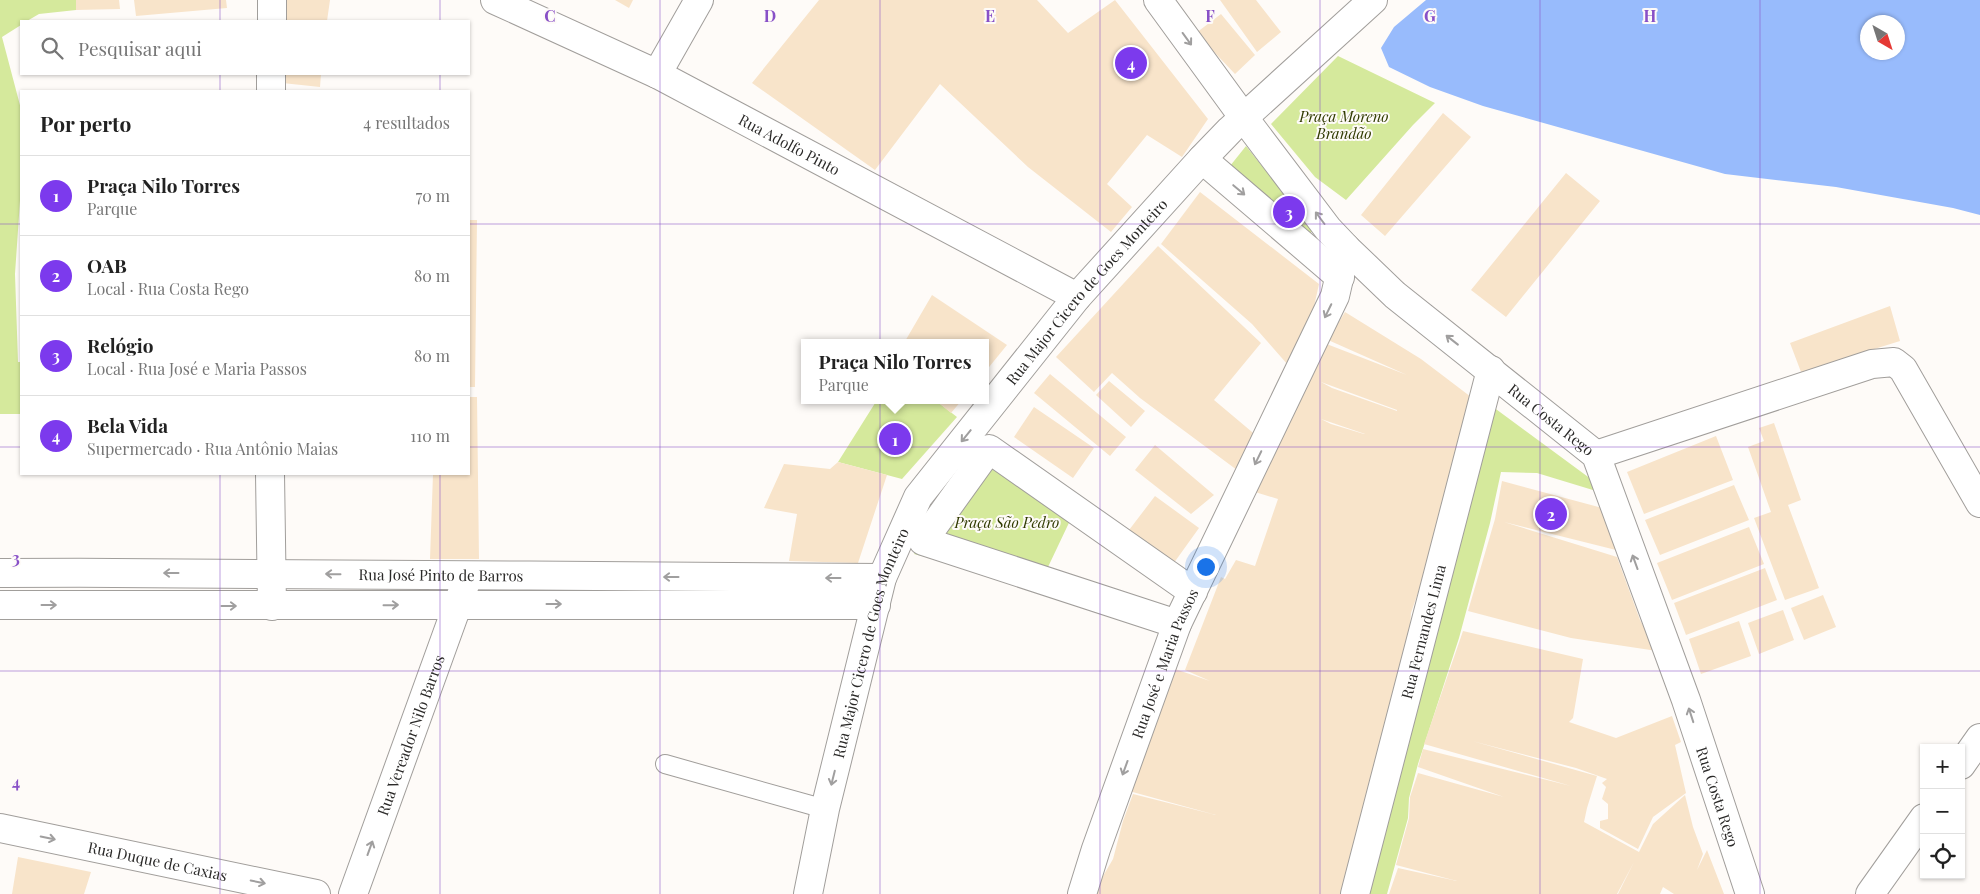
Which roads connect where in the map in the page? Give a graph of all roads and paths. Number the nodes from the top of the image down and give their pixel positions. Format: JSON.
{"nodes":[{"id":1,"x":272,"y":0,"type":"edge"},
{"id":2,"x":496,"y":0,"type":"edge"},
{"id":3,"x":698,"y":0,"type":"edge"},
{"id":4,"x":1158,"y":0,"type":"edge"},
{"id":5,"x":1372,"y":0,"type":"edge"},
{"id":6,"x":272,"y":20,"type":"edge"},
{"id":7,"x":657,"y":74,"type":"junction"},
{"id":8,"x":271,"y":75,"type":"edge"},
{"id":9,"x":271,"y":90,"type":"edge"},
{"id":10,"x":1244,"y":118,"type":"junction"},
{"id":11,"x":1202,"y":158,"type":"junction"},
{"id":12,"x":1346,"y":248,"type":"junction"},
{"id":13,"x":1340,"y":277,"type":"junction"},
{"id":14,"x":1077,"y":297,"type":"junction"},
{"id":15,"x":1491,"y":370,"type":"junction"},
{"id":16,"x":1596,"y":455,"type":"junction"},
{"id":17,"x":270,"y":475,"type":"edge"},
{"id":18,"x":1980,"y":504,"type":"edge"},
{"id":19,"x":273,"y":572,"type":"junction"},
{"id":20,"x":0,"y":573,"type":"edge"},
{"id":21,"x":468,"y":576,"type":"junction"},
{"id":22,"x":882,"y":578,"type":"junction"},
{"id":23,"x":1193,"y":592,"type":"junction"},
{"id":24,"x":457,"y":604,"type":"junction"},
{"id":25,"x":0,"y":605,"type":"edge"},
{"id":26,"x":876,"y":605,"type":"junction"},
{"id":27,"x":272,"y":606,"type":"junction"},
{"id":28,"x":1177,"y":624,"type":"junction"},
{"id":29,"x":1980,"y":738,"type":"edge"},
{"id":30,"x":1965,"y":759,"type":"edge"},
{"id":31,"x":665,"y":764,"type":"dead end"},
{"id":32,"x":825,"y":809,"type":"junction"},
{"id":33,"x":1920,"y":824,"type":"edge"},
{"id":34,"x":0,"y":828,"type":"edge"},
{"id":35,"x":316,"y":894,"type":"edge"},
{"id":36,"x":353,"y":894,"type":"edge"},
{"id":37,"x":808,"y":894,"type":"edge"},
{"id":38,"x":1082,"y":894,"type":"edge"},
{"id":39,"x":1355,"y":894,"type":"edge"},
{"id":40,"x":1750,"y":894,"type":"edge"},
{"id":41,"x":1870,"y":894,"type":"edge"}],
"edges":[{"from":1,"to":6,"type":"street"},
{"from":2,"to":7,"type":"street","name":"Rua Adolfo Pinto"},
{"from":3,"to":7,"type":"street"},
{"from":4,"to":10,"type":"street","name":"Rua Costa Rego","one_way":true},
{"from":5,"to":10,"type":"street","name":"Rua Major Cicero de Goes Monteiro"},
{"from":7,"to":14,"type":"street","name":"Rua Adolfo Pinto"},
{"from":8,"to":9,"type":"street"},
{"from":10,"to":11,"type":"street","name":"Rua Major Cicero de Goes Monteiro"},
{"from":12,"to":10,"type":"street","name":"Rua Costa Rego","one_way":true},
{"from":11,"to":13,"type":"street","one_way":true},
{"from":11,"to":14,"type":"street","name":"Rua Major Cicero de Goes Monteiro"},
{"from":12,"to":13,"type":"street","name":"Rua José e Maria Passos"},
{"from":15,"to":12,"type":"street","name":"Rua Costa Rego","one_way":true},
{"from":13,"to":23,"type":"street","name":"Rua José e Maria Passos","one_way":true},
{"from":14,"to":22,"type":"street","name":"Rua Major Cicero de Goes Monteiro","one_way":true},
{"from":15,"to":16,"type":"street","name":"Rua Costa Rego"},
{"from":15,"to":39,"type":"street","name":"Rua Fernandes Lima"},
{"from":16,"to":18,"type":"street"},
{"from":40,"to":16,"type":"street","name":"Rua Costa Rego","one_way":true},
{"from":17,"to":19,"type":"street"},
{"from":19,"to":20,"type":"street","name":"Rua José Pinto de Barros","one_way":true},
{"from":21,"to":19,"type":"street","name":"Rua José Pinto de Barros","one_way":true},
{"from":19,"to":27,"type":"street"},
{"from":22,"to":21,"type":"street","name":"Rua José Pinto de Barros","one_way":true},
{"from":21,"to":24,"type":"street","name":"Rua Vereador Nilo Barros"},
{"from":22,"to":26,"type":"street","name":"Rua Major Cicero de Goes Monteiro"},
{"from":23,"to":28,"type":"street","name":"Rua José e Maria Passos"},
{"from":23,"to":28,"type":"street"},
{"from":24,"to":26,"type":"street","name":"Rua José Pinto de Barros","one_way":true},
{"from":27,"to":24,"type":"street","name":"Rua José Pinto de Barros","one_way":true},
{"from":36,"to":24,"type":"street","name":"Rua Vereador Nilo Barros","one_way":true},
{"from":25,"to":27,"type":"street","name":"Rua José Pinto de Barros","one_way":true},
{"from":26,"to":32,"type":"street","name":"Rua Major Cicero de Goes Monteiro","one_way":true},
{"from":28,"to":38,"type":"street","name":"Rua José e Maria Passos","one_way":true},
{"from":29,"to":30,"type":"street"},
{"from":31,"to":32,"type":"lane"},
{"from":32,"to":37,"type":"street","name":"Rua Major Cicero de Goes Monteiro"},
{"from":33,"to":41,"type":"street"},
{"from":34,"to":35,"type":"street","name":"Rua Duque de Caxias","one_way":true}]}
